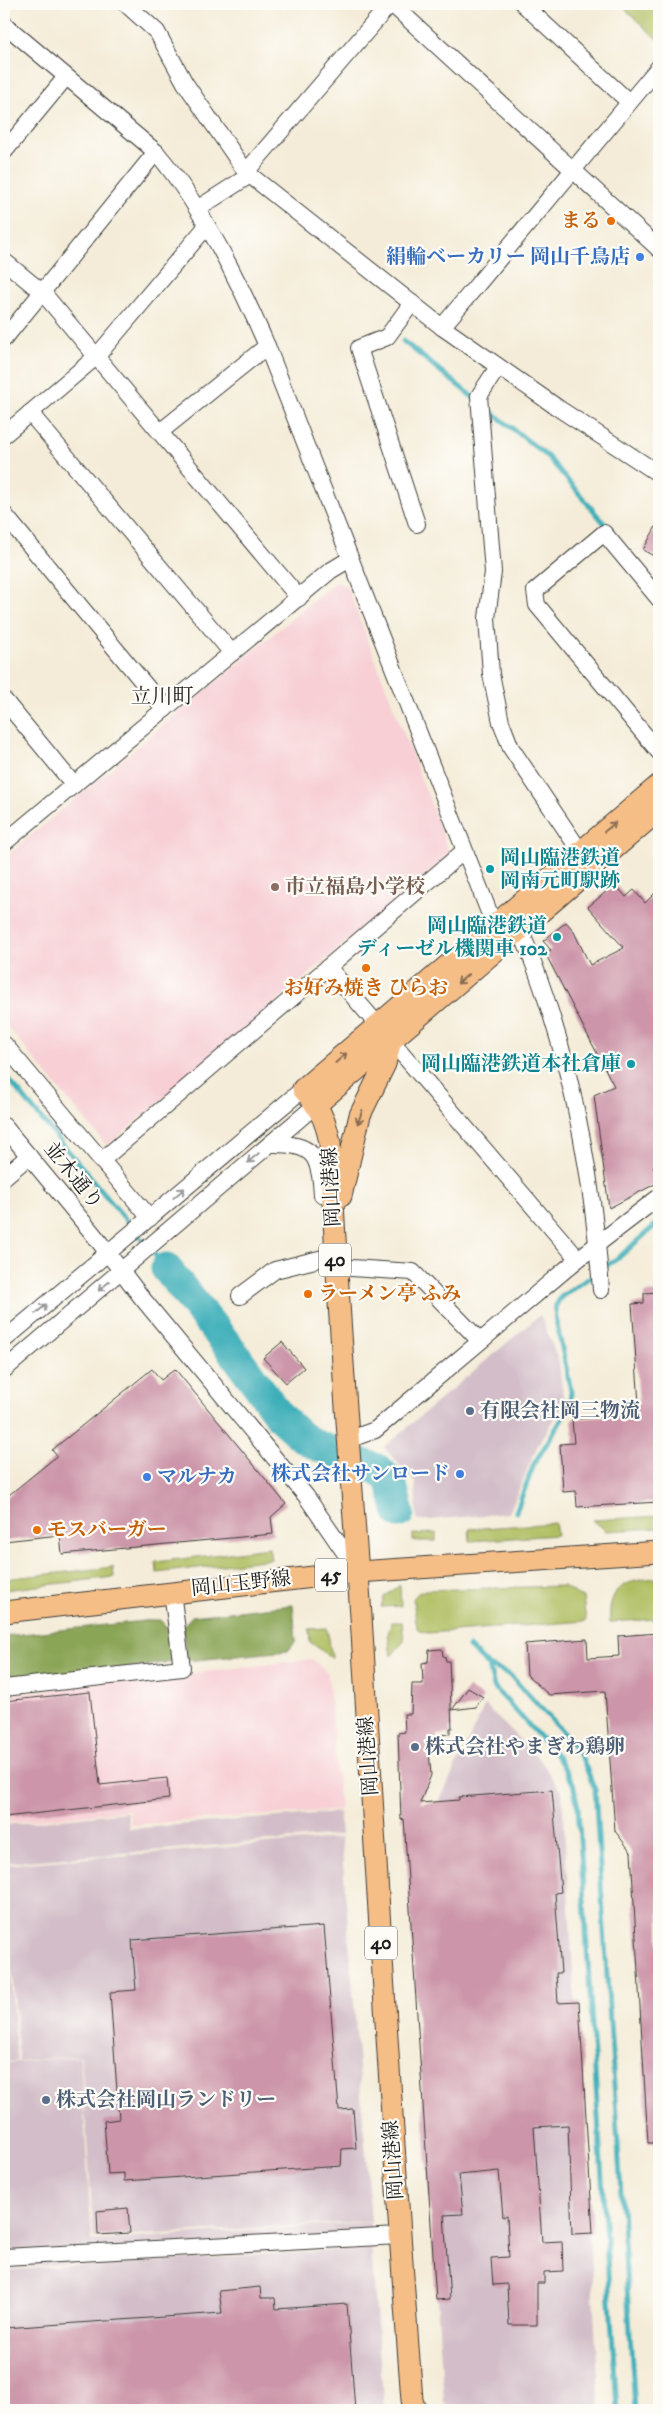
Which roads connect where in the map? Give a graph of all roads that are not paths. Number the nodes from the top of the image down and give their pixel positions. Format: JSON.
{"nodes":[{"id":1,"x":126,"y":4,"type":"edge"},
{"id":2,"x":524,"y":4,"type":"edge"},
{"id":3,"x":395,"y":5,"type":"edge"},
{"id":4,"x":4,"y":24,"type":"edge"},
{"id":5,"x":659,"y":67,"type":"edge"},
{"id":6,"x":66,"y":77,"type":"junction"},
{"id":7,"x":629,"y":102,"type":"junction"},
{"id":8,"x":4,"y":152,"type":"edge"},
{"id":9,"x":156,"y":152,"type":"junction"},
{"id":10,"x":572,"y":169,"type":"junction"},
{"id":11,"x":248,"y":173,"type":"junction"},
{"id":12,"x":197,"y":209,"type":"junction"},
{"id":13,"x":206,"y":227,"type":"junction"},
{"id":14,"x":659,"y":249,"type":"edge"},
{"id":15,"x":4,"y":261,"type":"edge"},
{"id":16,"x":43,"y":293,"type":"junction"},
{"id":17,"x":412,"y":303,"type":"junction"},
{"id":18,"x":442,"y":327,"type":"junction"},
{"id":19,"x":4,"y":339,"type":"edge"},
{"id":20,"x":267,"y":346,"type":"junction"},
{"id":21,"x":97,"y":356,"type":"junction"},
{"id":22,"x":498,"y":367,"type":"junction"},
{"id":23,"x":30,"y":414,"type":"junction"},
{"id":24,"x":160,"y":432,"type":"junction"},
{"id":25,"x":4,"y":435,"type":"edge"},
{"id":26,"x":659,"y":474,"type":"edge"},
{"id":27,"x":4,"y":514,"type":"edge"},
{"id":28,"x":417,"y":524,"type":"dead end"},
{"id":29,"x":350,"y":559,"type":"junction"},
{"id":30,"x":299,"y":598,"type":"junction"},
{"id":31,"x":659,"y":599,"type":"edge"},
{"id":32,"x":232,"y":653,"type":"junction"},
{"id":33,"x":4,"y":700,"type":"edge"},
{"id":34,"x":165,"y":709,"type":"junction"},
{"id":35,"x":659,"y":752,"type":"edge"},
{"id":36,"x":74,"y":785,"type":"junction"},
{"id":37,"x":659,"y":785,"type":"edge"},
{"id":38,"x":659,"y":810,"type":"edge"},
{"id":39,"x":4,"y":843,"type":"edge"},
{"id":40,"x":464,"y":852,"type":"junction"},
{"id":41,"x":586,"y":860,"type":"junction"},
{"id":42,"x":516,"y":920,"type":"junction"},
{"id":43,"x":494,"y":926,"type":"junction"},
{"id":44,"x":502,"y":945,"type":"junction"},
{"id":45,"x":328,"y":967,"type":"junction"},
{"id":46,"x":385,"y":1032,"type":"junction"},
{"id":47,"x":4,"y":1044,"type":"edge"},
{"id":48,"x":310,"y":1096,"type":"junction"},
{"id":49,"x":4,"y":1126,"type":"edge"},
{"id":50,"x":270,"y":1144,"type":"junction"},
{"id":51,"x":29,"y":1156,"type":"junction"},
{"id":52,"x":101,"y":1161,"type":"junction"},
{"id":53,"x":4,"y":1177,"type":"edge"},
{"id":54,"x":659,"y":1197,"type":"edge"},
{"id":55,"x":146,"y":1222,"type":"junction"},
{"id":56,"x":334,"y":1233,"type":"junction"},
{"id":57,"x":598,"y":1251,"type":"junction"},
{"id":58,"x":107,"y":1254,"type":"junction"},
{"id":59,"x":578,"y":1259,"type":"junction"},
{"id":60,"x":335,"y":1261,"type":"junction"},
{"id":61,"x":121,"y":1272,"type":"junction"},
{"id":62,"x":601,"y":1290,"type":"dead end"},
{"id":63,"x":240,"y":1296,"type":"dead end"},
{"id":64,"x":4,"y":1340,"type":"edge"},
{"id":65,"x":480,"y":1341,"type":"junction"},
{"id":66,"x":4,"y":1370,"type":"edge"},
{"id":67,"x":348,"y":1440,"type":"junction"},
{"id":68,"x":659,"y":1552,"type":"edge"},
{"id":69,"x":358,"y":1572,"type":"junction"},
{"id":70,"x":172,"y":1592,"type":"junction"},
{"id":71,"x":4,"y":1612,"type":"edge"},
{"id":72,"x":4,"y":1688,"type":"edge"},
{"id":73,"x":399,"y":2236,"type":"junction"},
{"id":74,"x":4,"y":2257,"type":"edge"},
{"id":75,"x":415,"y":2410,"type":"edge"}],
"edges":[{"from":1,"to":11,"type":"street"},
{"from":2,"to":7,"type":"street"},
{"from":3,"to":10,"type":"street"},
{"from":3,"to":11,"type":"street"},
{"from":4,"to":6,"type":"street"},
{"from":5,"to":7,"type":"street"},
{"from":6,"to":8,"type":"street"},
{"from":6,"to":9,"type":"street"},
{"from":7,"to":10,"type":"street"},
{"from":9,"to":12,"type":"street"},
{"from":9,"to":16,"type":"street"},
{"from":10,"to":14,"type":"street"},
{"from":10,"to":18,"type":"street"},
{"from":11,"to":12,"type":"street"},
{"from":11,"to":17,"type":"street"},
{"from":12,"to":13,"type":"street"},
{"from":13,"to":20,"type":"street"},
{"from":13,"to":21,"type":"street"},
{"from":15,"to":16,"type":"street"},
{"from":16,"to":19,"type":"street"},
{"from":16,"to":21,"type":"street"},
{"from":17,"to":18,"type":"street"},
{"from":17,"to":28,"type":"street"},
{"from":18,"to":22,"type":"street"},
{"from":20,"to":24,"type":"street"},
{"from":20,"to":29,"type":"street"},
{"from":21,"to":23,"type":"street"},
{"from":21,"to":24,"type":"street"},
{"from":22,"to":26,"type":"street"},
{"from":22,"to":41,"type":"street"},
{"from":23,"to":25,"type":"street"},
{"from":23,"to":32,"type":"street"},
{"from":24,"to":30,"type":"street"},
{"from":27,"to":34,"type":"street"},
{"from":29,"to":30,"type":"street"},
{"from":29,"to":40,"type":"street"},
{"from":30,"to":32,"type":"street"},
{"from":31,"to":35,"type":"street"},
{"from":32,"to":34,"type":"street"},
{"from":33,"to":36,"type":"street"},
{"from":34,"to":36,"type":"street"},
{"from":36,"to":39,"type":"street"},
{"from":41,"to":37,"type":"main road","one_way":true},
{"from":38,"to":41,"type":"main road"},
{"from":40,"to":43,"type":"street"},
{"from":40,"to":45,"type":"street"},
{"from":41,"to":42,"type":"main road"},
{"from":42,"to":43,"type":"main road"},
{"from":42,"to":44,"type":"main road"},
{"from":42,"to":57,"type":"street"},
{"from":43,"to":44,"type":"street"},
{"from":43,"to":46,"type":"main road"},
{"from":44,"to":46,"type":"main road","one_way":true},
{"from":45,"to":46,"type":"street"},
{"from":45,"to":52,"type":"street"},
{"from":46,"to":48,"type":"main road"},
{"from":46,"to":56,"type":"main road","number":"40","one_way":true},
{"from":46,"to":59,"type":"street"},
{"from":47,"to":52,"type":"street"},
{"from":48,"to":50,"type":"street"},
{"from":55,"to":48,"type":"street","one_way":true},
{"from":48,"to":56,"type":"main road","name":"岡山港線","number":"40"},
{"from":49,"to":51,"type":"street","name":"並木通り"},
{"from":50,"to":56,"type":"street"},
{"from":50,"to":61,"type":"street","one_way":true},
{"from":51,"to":53,"type":"street"},
{"from":51,"to":58,"type":"street","name":"並木通り"},
{"from":52,"to":55,"type":"street"},
{"from":54,"to":57,"type":"street"},
{"from":55,"to":58,"type":"street"},
{"from":56,"to":60,"type":"main road","name":"岡山港線","number":"40"},
{"from":57,"to":59,"type":"street"},
{"from":57,"to":62,"type":"street"},
{"from":58,"to":61,"type":"street","name":"並木通り"},
{"from":64,"to":58,"type":"street","one_way":true},
{"from":59,"to":65,"type":"street"},
{"from":60,"to":63,"type":"street"},
{"from":60,"to":65,"type":"street"},
{"from":60,"to":67,"type":"main road","name":"岡山港線","number":"40"},
{"from":61,"to":66,"type":"street","one_way":true},
{"from":61,"to":69,"type":"street","name":"並木通り"},
{"from":65,"to":67,"type":"street"},
{"from":67,"to":69,"type":"main road","name":"岡山港線","number":"40"},
{"from":68,"to":69,"type":"main road","name":"岡山玉野線","number":"45"},
{"from":69,"to":70,"type":"main road","name":"岡山玉野線","number":"45"},
{"from":69,"to":73,"type":"main road","name":"岡山港線","number":"40"},
{"from":70,"to":71,"type":"main road","name":"岡山玉野線","number":"45"},
{"from":70,"to":72,"type":"street"},
{"from":73,"to":74,"type":"street"},
{"from":73,"to":75,"type":"main road","name":"岡山港線","number":"40"}]}
